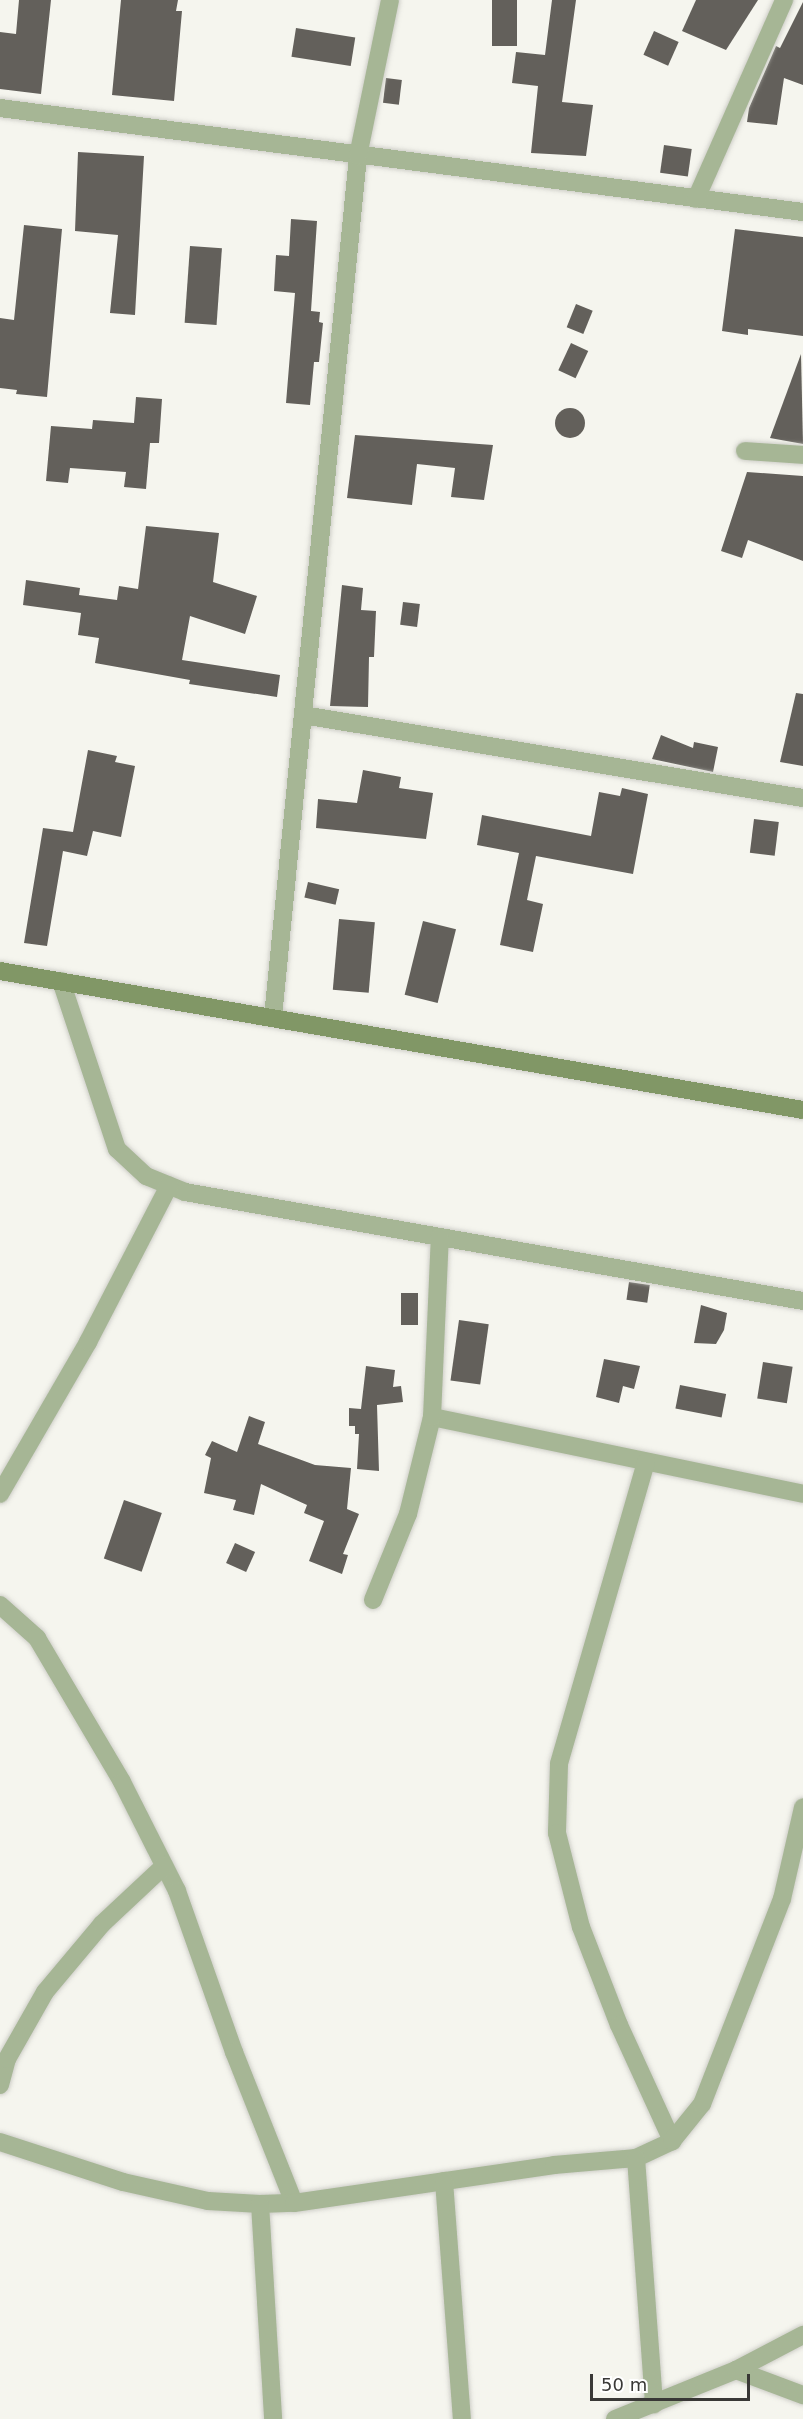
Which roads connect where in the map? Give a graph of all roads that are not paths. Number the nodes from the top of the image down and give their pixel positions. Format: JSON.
{"nodes":[{"id":1,"x":390,"y":0,"type":"edge"},
{"id":2,"x":784,"y":0,"type":"edge"},
{"id":3,"x":0,"y":108,"type":"edge"},
{"id":4,"x":358,"y":156,"type":"junction"},
{"id":5,"x":696,"y":199,"type":"junction"},
{"id":6,"x":803,"y":212,"type":"edge"},
{"id":7,"x":745,"y":451,"type":"dead end"},
{"id":8,"x":803,"y":455,"type":"edge"},
{"id":9,"x":303,"y":715,"type":"junction"},
{"id":10,"x":803,"y":798,"type":"edge"},
{"id":11,"x":0,"y":971,"type":"edge"},
{"id":12,"x":61,"y":981,"type":"junction"},
{"id":13,"x":273,"y":1017,"type":"junction"},
{"id":14,"x":803,"y":1110,"type":"edge"},
{"id":15,"x":169,"y":1186,"type":"junction"},
{"id":16,"x":440,"y":1237,"type":"junction"},
{"id":17,"x":803,"y":1301,"type":"edge"},
{"id":18,"x":432,"y":1417,"type":"junction"},
{"id":19,"x":646,"y":1462,"type":"junction"},
{"id":20,"x":0,"y":1494,"type":"edge"},
{"id":21,"x":803,"y":1494,"type":"edge"},
{"id":22,"x":373,"y":1600,"type":"dead end"},
{"id":23,"x":0,"y":1605,"type":"edge"},
{"id":24,"x":803,"y":1807,"type":"edge"},
{"id":25,"x":164,"y":1866,"type":"junction"},
{"id":26,"x":0,"y":2085,"type":"edge"},
{"id":27,"x":672,"y":2141,"type":"junction"},
{"id":28,"x":0,"y":2142,"type":"edge"},
{"id":29,"x":636,"y":2158,"type":"junction"},
{"id":30,"x":444,"y":2181,"type":"junction"},
{"id":31,"x":294,"y":2203,"type":"junction"},
{"id":32,"x":260,"y":2204,"type":"junction"},
{"id":33,"x":803,"y":2335,"type":"edge"},
{"id":34,"x":736,"y":2370,"type":"junction"},
{"id":35,"x":803,"y":2395,"type":"edge"},
{"id":36,"x":654,"y":2404,"type":"junction"},
{"id":37,"x":273,"y":2419,"type":"edge"},
{"id":38,"x":462,"y":2419,"type":"edge"},
{"id":39,"x":615,"y":2419,"type":"edge"}],
"edges":[{"from":1,"to":4,"type":"street"},
{"from":2,"to":5,"type":"street"},
{"from":3,"to":4,"type":"street"},
{"from":4,"to":5,"type":"street"},
{"from":4,"to":9,"type":"street"},
{"from":5,"to":6,"type":"street"},
{"from":7,"to":8,"type":"street"},
{"from":9,"to":10,"type":"street"},
{"from":9,"to":13,"type":"street"},
{"from":11,"to":12,"type":"street"},
{"from":12,"to":13,"type":"street"},
{"from":12,"to":15,"type":"street"},
{"from":13,"to":14,"type":"street"},
{"from":15,"to":16,"type":"street"},
{"from":15,"to":20,"type":"street"},
{"from":16,"to":17,"type":"street"},
{"from":16,"to":18,"type":"street"},
{"from":18,"to":19,"type":"street"},
{"from":18,"to":22,"type":"street"},
{"from":19,"to":21,"type":"street"},
{"from":19,"to":27,"type":"street"},
{"from":23,"to":25,"type":"street"},
{"from":24,"to":27,"type":"street"},
{"from":25,"to":26,"type":"street"},
{"from":25,"to":31,"type":"street"},
{"from":27,"to":29,"type":"street"},
{"from":28,"to":32,"type":"street"},
{"from":29,"to":30,"type":"street"},
{"from":29,"to":36,"type":"street"},
{"from":30,"to":31,"type":"street"},
{"from":30,"to":38,"type":"street"},
{"from":31,"to":32,"type":"street"},
{"from":32,"to":37,"type":"street"},
{"from":33,"to":34,"type":"street"},
{"from":34,"to":35,"type":"street"},
{"from":34,"to":36,"type":"street"},
{"from":36,"to":39,"type":"street"}]}
